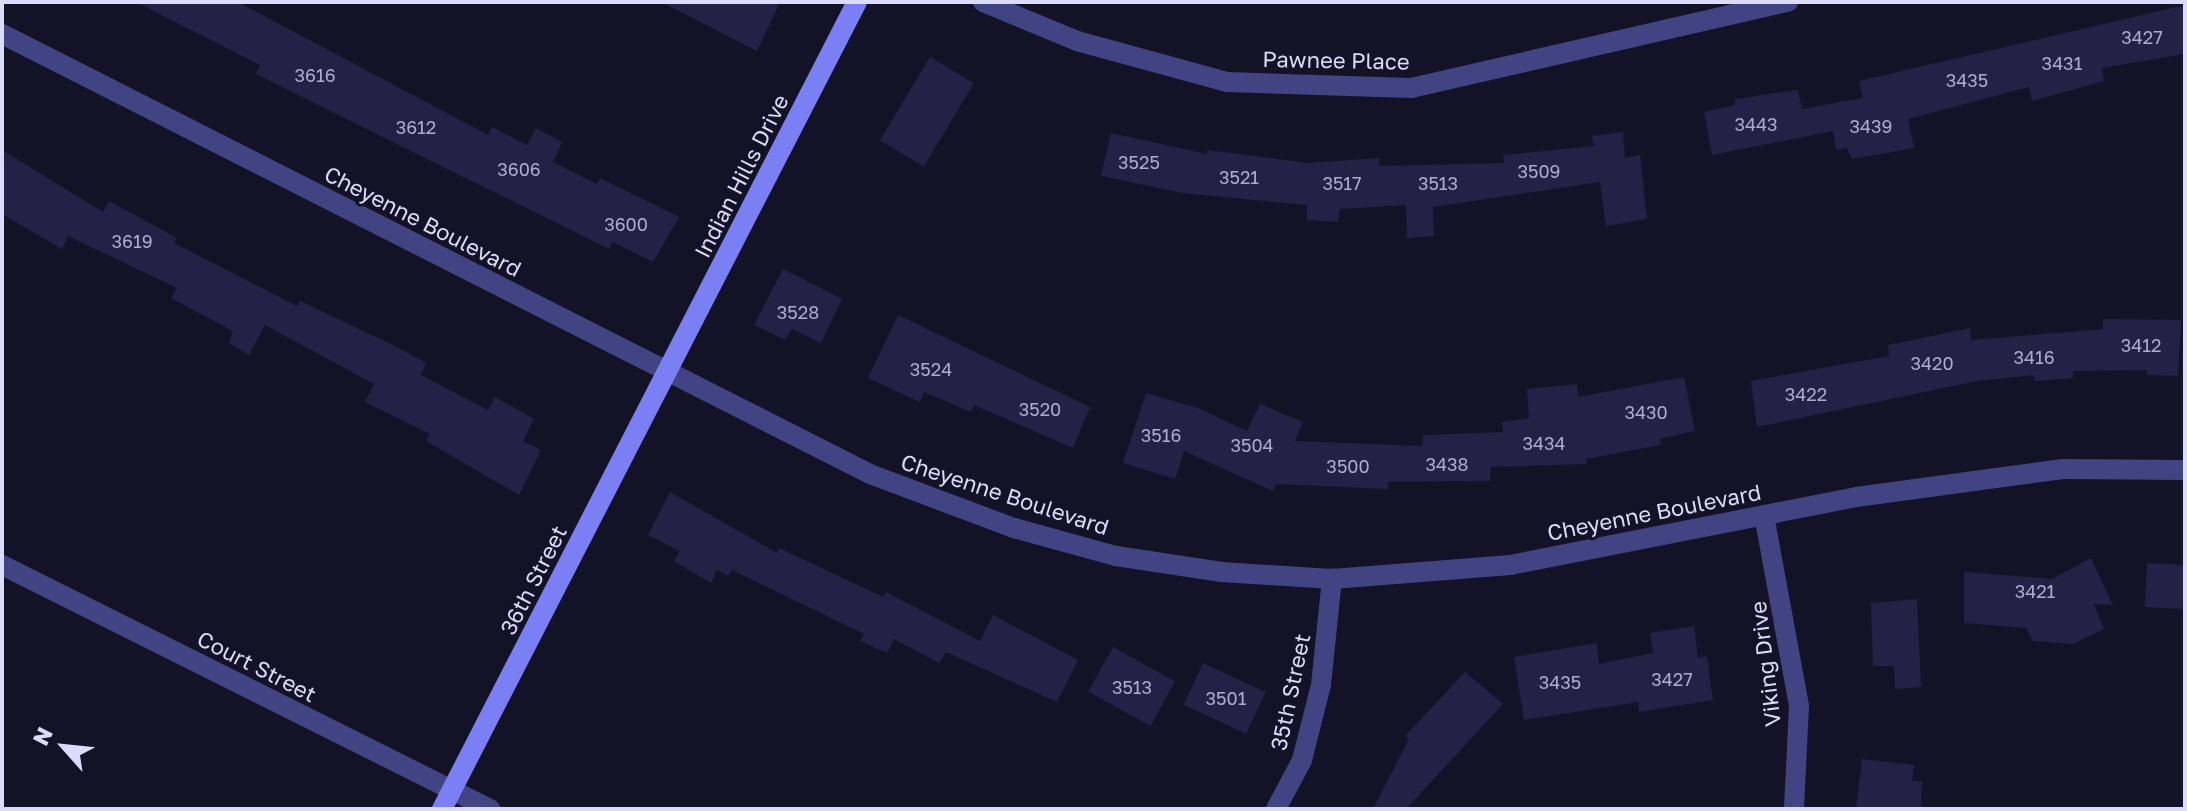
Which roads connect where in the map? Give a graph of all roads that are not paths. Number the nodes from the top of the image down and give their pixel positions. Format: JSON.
{"nodes":[{"id":1,"x":857,"y":2,"type":"edge"},
{"id":2,"x":983,"y":2,"type":"edge"},
{"id":3,"x":1788,"y":2,"type":"edge"},
{"id":4,"x":2,"y":34,"type":"edge"},
{"id":5,"x":668,"y":373,"type":"junction"},
{"id":6,"x":2185,"y":470,"type":"edge"},
{"id":7,"x":1764,"y":515,"type":"junction"},
{"id":8,"x":2,"y":565,"type":"edge"},
{"id":9,"x":1332,"y":579,"type":"junction"},
{"id":10,"x":451,"y":790,"type":"junction"},
{"id":11,"x":442,"y":809,"type":"edge"},
{"id":12,"x":490,"y":809,"type":"edge"},
{"id":13,"x":1276,"y":809,"type":"edge"},
{"id":14,"x":1794,"y":809,"type":"edge"}],
"edges":[{"from":1,"to":5,"type":"main road","name":"Indian Hills Drive"},
{"from":2,"to":3,"type":"street","name":"Pawnee Place"},
{"from":4,"to":5,"type":"street","name":"Cheyenne Boulevard"},
{"from":5,"to":9,"type":"street","name":"Cheyenne Boulevard"},
{"from":5,"to":10,"type":"main road","name":"36th Street"},
{"from":6,"to":7,"type":"street","name":"Cheyenne Boulevard"},
{"from":7,"to":9,"type":"street","name":"Cheyenne Boulevard"},
{"from":7,"to":14,"type":"street","name":"Viking Drive"},
{"from":8,"to":10,"type":"street","name":"Court Street"},
{"from":9,"to":13,"type":"street","name":"35th Street"},
{"from":10,"to":11,"type":"main road","name":"36th Street"},
{"from":10,"to":12,"type":"street","name":"Court Street"}]}
